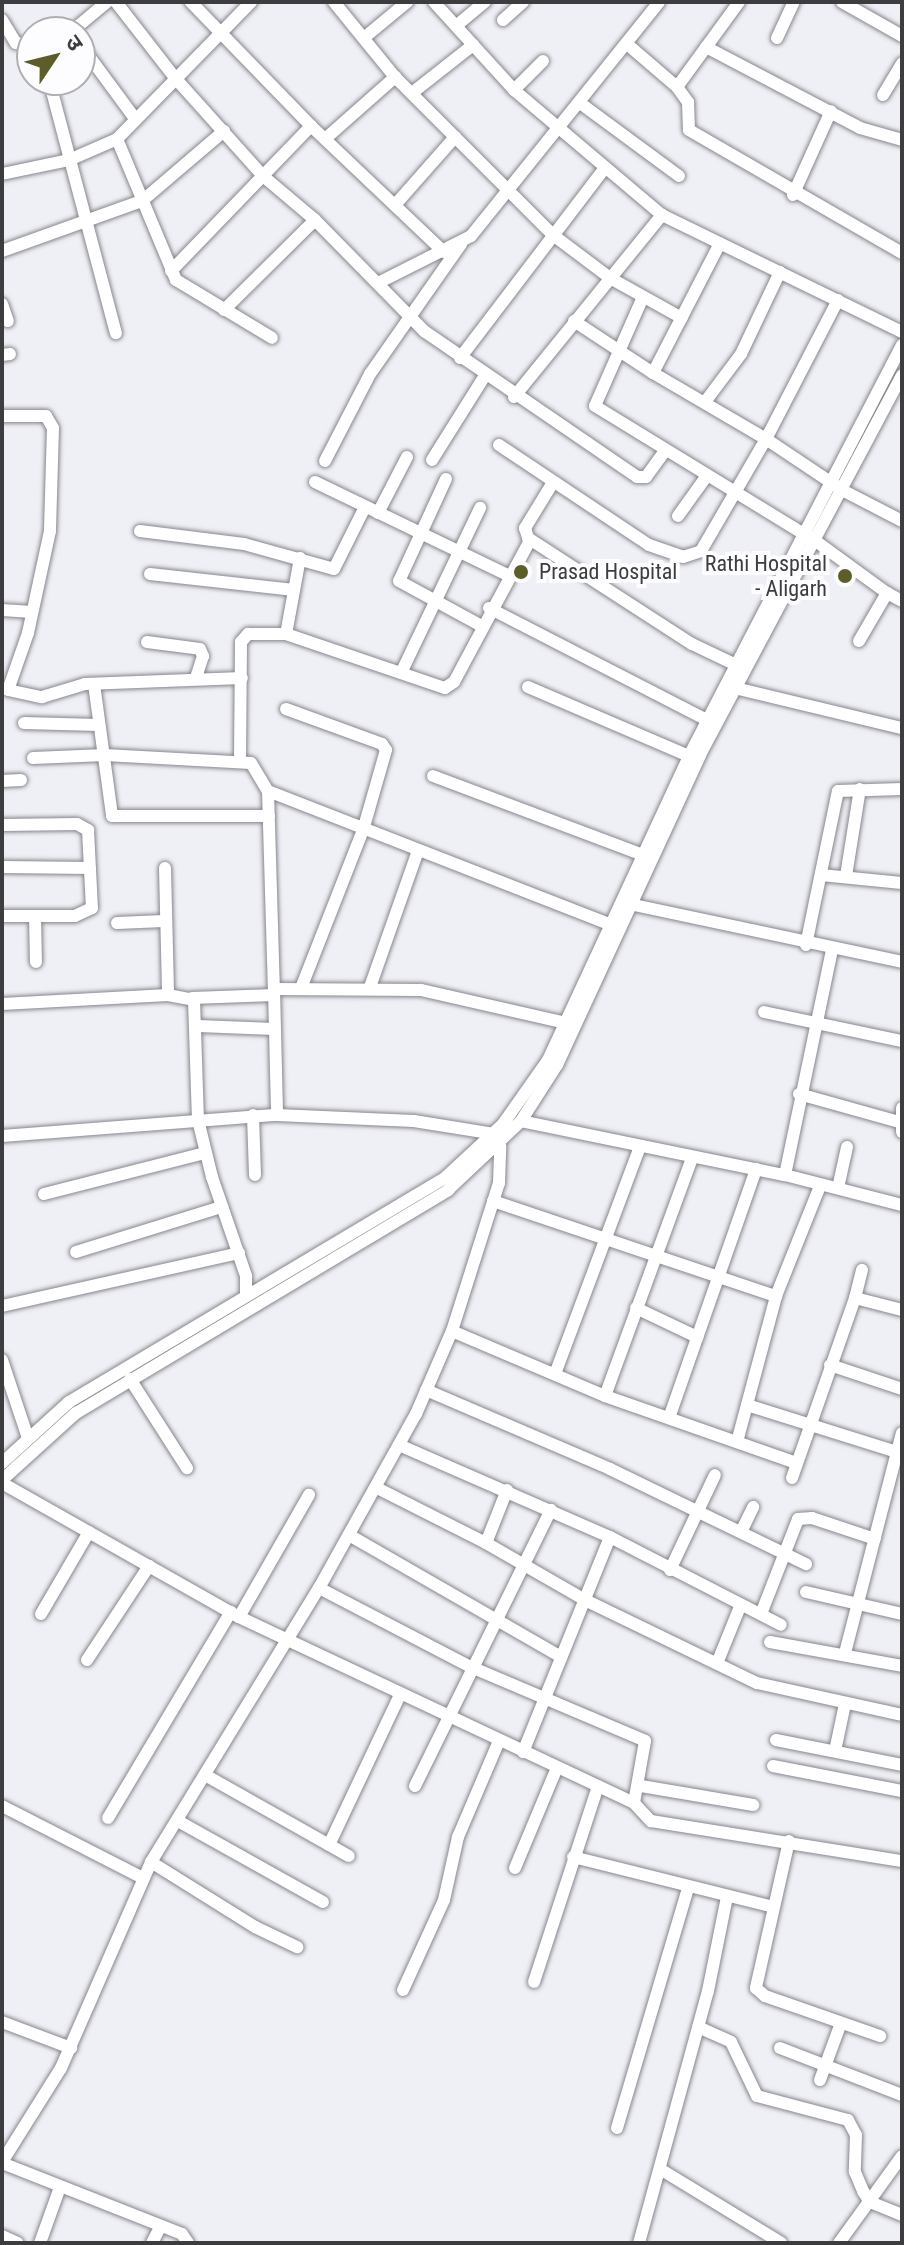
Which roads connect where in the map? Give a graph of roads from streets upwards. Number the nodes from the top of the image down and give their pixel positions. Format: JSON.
{"nodes":[{"id":1,"x":107,"y":2,"type":"edge"},
{"id":2,"x":116,"y":2,"type":"edge"},
{"id":3,"x":191,"y":2,"type":"edge"},
{"id":4,"x":251,"y":2,"type":"edge"},
{"id":5,"x":334,"y":2,"type":"edge"},
{"id":6,"x":407,"y":2,"type":"edge"},
{"id":7,"x":434,"y":2,"type":"edge"},
{"id":8,"x":485,"y":2,"type":"edge"},
{"id":9,"x":523,"y":2,"type":"edge"},
{"id":10,"x":659,"y":2,"type":"edge"},
{"id":11,"x":739,"y":2,"type":"edge"},
{"id":12,"x":794,"y":2,"type":"edge"},
{"id":13,"x":842,"y":2,"type":"edge"},
{"id":14,"x":90,"y":16,"type":"edge"},
{"id":15,"x":2,"y":20,"type":"edge"},
{"id":16,"x":503,"y":20,"type":"dead end"},
{"id":17,"x":456,"y":26,"type":"junction"},
{"id":18,"x":222,"y":33,"type":"junction"},
{"id":19,"x":902,"y":36,"type":"edge"},
{"id":20,"x":365,"y":37,"type":"junction"},
{"id":21,"x":777,"y":38,"type":"dead end"},
{"id":22,"x":16,"y":43,"type":"edge"},
{"id":23,"x":627,"y":44,"type":"junction"},
{"id":24,"x":473,"y":45,"type":"junction"},
{"id":25,"x":706,"y":47,"type":"junction"},
{"id":26,"x":543,"y":61,"type":"dead end"},
{"id":27,"x":902,"y":63,"type":"edge"},
{"id":28,"x":96,"y":66,"type":"edge"},
{"id":29,"x":395,"y":77,"type":"junction"},
{"id":30,"x":176,"y":79,"type":"junction"},
{"id":31,"x":677,"y":87,"type":"junction"},
{"id":32,"x":514,"y":90,"type":"junction"},
{"id":33,"x":412,"y":93,"type":"junction"},
{"id":34,"x":883,"y":95,"type":"dead end"},
{"id":35,"x":53,"y":96,"type":"edge"},
{"id":36,"x":580,"y":103,"type":"junction"},
{"id":37,"x":831,"y":111,"type":"junction"},
{"id":38,"x":136,"y":120,"type":"junction"},
{"id":39,"x":311,"y":126,"type":"junction"},
{"id":40,"x":224,"y":131,"type":"junction"},
{"id":41,"x":558,"y":132,"type":"junction"},
{"id":42,"x":455,"y":137,"type":"junction"},
{"id":43,"x":117,"y":139,"type":"junction"},
{"id":44,"x":325,"y":139,"type":"junction"},
{"id":45,"x":902,"y":140,"type":"edge"},
{"id":46,"x":69,"y":160,"type":"junction"},
{"id":47,"x":603,"y":170,"type":"junction"},
{"id":48,"x":2,"y":174,"type":"edge"},
{"id":49,"x":263,"y":176,"type":"junction"},
{"id":50,"x":679,"y":176,"type":"dead end"},
{"id":51,"x":509,"y":193,"type":"junction"},
{"id":52,"x":793,"y":195,"type":"junction"},
{"id":53,"x":142,"y":201,"type":"junction"},
{"id":54,"x":395,"y":205,"type":"junction"},
{"id":55,"x":662,"y":215,"type":"junction"},
{"id":56,"x":315,"y":220,"type":"junction"},
{"id":57,"x":87,"y":221,"type":"junction"},
{"id":58,"x":553,"y":235,"type":"junction"},
{"id":59,"x":463,"y":242,"type":"junction"},
{"id":60,"x":720,"y":243,"type":"junction"},
{"id":61,"x":2,"y":251,"type":"edge"},
{"id":62,"x":444,"y":252,"type":"junction"},
{"id":63,"x":902,"y":253,"type":"edge"},
{"id":64,"x":171,"y":271,"type":"junction"},
{"id":65,"x":780,"y":272,"type":"junction"},
{"id":66,"x":610,"y":278,"type":"junction"},
{"id":67,"x":378,"y":283,"type":"junction"},
{"id":68,"x":643,"y":297,"type":"junction"},
{"id":69,"x":838,"y":300,"type":"junction"},
{"id":70,"x":2,"y":304,"type":"edge"},
{"id":71,"x":224,"y":310,"type":"junction"},
{"id":72,"x":409,"y":318,"type":"junction"},
{"id":73,"x":682,"y":318,"type":"junction"},
{"id":74,"x":8,"y":321,"type":"dead end"},
{"id":75,"x":574,"y":321,"type":"junction"},
{"id":76,"x":902,"y":332,"type":"edge"},
{"id":77,"x":116,"y":333,"type":"dead end"},
{"id":78,"x":272,"y":338,"type":"dead end"},
{"id":79,"x":902,"y":345,"type":"edge"},
{"id":80,"x":623,"y":353,"type":"junction"},
{"id":81,"x":460,"y":358,"type":"junction"},
{"id":82,"x":653,"y":373,"type":"junction"},
{"id":83,"x":902,"y":375,"type":"edge"},
{"id":84,"x":484,"y":377,"type":"junction"},
{"id":85,"x":514,"y":397,"type":"junction"},
{"id":86,"x":705,"y":402,"type":"junction"},
{"id":87,"x":2,"y":416,"type":"edge"},
{"id":88,"x":766,"y":439,"type":"junction"},
{"id":89,"x":499,"y":445,"type":"dead end"},
{"id":90,"x":665,"y":451,"type":"junction"},
{"id":91,"x":407,"y":457,"type":"dead end"},
{"id":92,"x":432,"y":460,"type":"dead end"},
{"id":93,"x":325,"y":461,"type":"dead end"},
{"id":94,"x":706,"y":477,"type":"junction"},
{"id":95,"x":446,"y":479,"type":"dead end"},
{"id":96,"x":315,"y":482,"type":"dead end"},
{"id":97,"x":552,"y":484,"type":"junction"},
{"id":98,"x":839,"y":488,"type":"junction"},
{"id":99,"x":735,"y":494,"type":"junction"},
{"id":100,"x":365,"y":507,"type":"junction"},
{"id":101,"x":480,"y":508,"type":"dead end"},
{"id":102,"x":378,"y":513,"type":"junction"},
{"id":103,"x":678,"y":516,"type":"dead end"},
{"id":104,"x":902,"y":521,"type":"edge"},
{"id":105,"x":140,"y":531,"type":"dead end"},
{"id":106,"x":420,"y":533,"type":"junction"},
{"id":107,"x":812,"y":538,"type":"junction"},
{"id":108,"x":530,"y":540,"type":"junction"},
{"id":109,"x":457,"y":549,"type":"junction"},
{"id":110,"x":300,"y":558,"type":"junction"},
{"id":111,"x":150,"y":574,"type":"dead end"},
{"id":112,"x":507,"y":575,"type":"junction"},
{"id":113,"x":294,"y":590,"type":"junction"},
{"id":114,"x":887,"y":593,"type":"junction"},
{"id":115,"x":902,"y":601,"type":"edge"},
{"id":116,"x":434,"y":602,"type":"junction"},
{"id":117,"x":489,"y":608,"type":"junction"},
{"id":118,"x":2,"y":610,"type":"edge"},
{"id":119,"x":32,"y":612,"type":"junction"},
{"id":120,"x":480,"y":625,"type":"junction"},
{"id":121,"x":286,"y":634,"type":"junction"},
{"id":122,"x":859,"y":641,"type":"dead end"},
{"id":123,"x":147,"y":642,"type":"dead end"},
{"id":124,"x":736,"y":665,"type":"junction"},
{"id":125,"x":7,"y":669,"type":"edge"},
{"id":126,"x":402,"y":671,"type":"junction"},
{"id":127,"x":196,"y":678,"type":"junction"},
{"id":128,"x":242,"y":678,"type":"junction"},
{"id":129,"x":94,"y":684,"type":"junction"},
{"id":130,"x":528,"y":687,"type":"dead end"},
{"id":131,"x":735,"y":688,"type":"junction"},
{"id":132,"x":286,"y":709,"type":"dead end"},
{"id":133,"x":707,"y":720,"type":"junction"},
{"id":134,"x":24,"y":723,"type":"dead end"},
{"id":135,"x":98,"y":725,"type":"junction"},
{"id":136,"x":902,"y":728,"type":"edge"},
{"id":137,"x":105,"y":755,"type":"junction"},
{"id":138,"x":689,"y":756,"type":"junction"},
{"id":139,"x":33,"y":758,"type":"dead end"},
{"id":140,"x":240,"y":759,"type":"junction"},
{"id":141,"x":433,"y":776,"type":"dead end"},
{"id":142,"x":21,"y":780,"type":"dead end"},
{"id":143,"x":2,"y":781,"type":"edge"},
{"id":144,"x":860,"y":789,"type":"junction"},
{"id":145,"x":902,"y":789,"type":"edge"},
{"id":146,"x":268,"y":791,"type":"junction"},
{"id":147,"x":269,"y":816,"type":"junction"},
{"id":148,"x":2,"y":825,"type":"edge"},
{"id":149,"x":363,"y":830,"type":"junction"},
{"id":150,"x":418,"y":851,"type":"junction"},
{"id":151,"x":641,"y":854,"type":"junction"},
{"id":152,"x":2,"y":867,"type":"edge"},
{"id":153,"x":90,"y":868,"type":"junction"},
{"id":154,"x":165,"y":868,"type":"dead end"},
{"id":155,"x":821,"y":875,"type":"junction"},
{"id":156,"x":846,"y":876,"type":"junction"},
{"id":157,"x":902,"y":883,"type":"edge"},
{"id":158,"x":634,"y":905,"type":"junction"},
{"id":159,"x":2,"y":916,"type":"edge"},
{"id":160,"x":35,"y":916,"type":"junction"},
{"id":161,"x":164,"y":921,"type":"junction"},
{"id":162,"x":117,"y":923,"type":"dead end"},
{"id":163,"x":610,"y":924,"type":"junction"},
{"id":164,"x":806,"y":945,"type":"junction"},
{"id":165,"x":832,"y":951,"type":"junction"},
{"id":166,"x":36,"y":962,"type":"dead end"},
{"id":167,"x":902,"y":962,"type":"edge"},
{"id":168,"x":370,"y":987,"type":"junction"},
{"id":169,"x":301,"y":988,"type":"junction"},
{"id":170,"x":274,"y":992,"type":"junction"},
{"id":171,"x":168,"y":995,"type":"junction"},
{"id":172,"x":192,"y":998,"type":"junction"},
{"id":173,"x":2,"y":1004,"type":"edge"},
{"id":174,"x":764,"y":1012,"type":"dead end"},
{"id":175,"x":817,"y":1020,"type":"junction"},
{"id":176,"x":566,"y":1023,"type":"junction"},
{"id":177,"x":198,"y":1026,"type":"junction"},
{"id":178,"x":274,"y":1029,"type":"junction"},
{"id":179,"x":902,"y":1041,"type":"edge"},
{"id":180,"x":536,"y":1090,"type":"junction"},
{"id":181,"x":799,"y":1094,"type":"junction"},
{"id":182,"x":902,"y":1108,"type":"edge"},
{"id":183,"x":253,"y":1115,"type":"junction"},
{"id":184,"x":277,"y":1115,"type":"junction"},
{"id":185,"x":198,"y":1120,"type":"junction"},
{"id":186,"x":521,"y":1121,"type":"junction"},
{"id":187,"x":900,"y":1127,"type":"edge"},
{"id":188,"x":2,"y":1136,"type":"edge"},
{"id":189,"x":497,"y":1140,"type":"junction"},
{"id":190,"x":847,"y":1147,"type":"dead end"},
{"id":191,"x":639,"y":1149,"type":"junction"},
{"id":192,"x":205,"y":1153,"type":"junction"},
{"id":193,"x":692,"y":1158,"type":"junction"},
{"id":194,"x":756,"y":1169,"type":"junction"},
{"id":195,"x":255,"y":1175,"type":"dead end"},
{"id":196,"x":785,"y":1175,"type":"junction"},
{"id":197,"x":820,"y":1186,"type":"junction"},
{"id":198,"x":838,"y":1188,"type":"junction"},
{"id":199,"x":44,"y":1194,"type":"dead end"},
{"id":200,"x":493,"y":1201,"type":"junction"},
{"id":201,"x":902,"y":1205,"type":"edge"},
{"id":202,"x":221,"y":1207,"type":"junction"},
{"id":203,"x":603,"y":1239,"type":"junction"},
{"id":204,"x":76,"y":1252,"type":"dead end"},
{"id":205,"x":239,"y":1253,"type":"junction"},
{"id":206,"x":654,"y":1255,"type":"junction"},
{"id":207,"x":862,"y":1270,"type":"dead end"},
{"id":208,"x":718,"y":1277,"type":"junction"},
{"id":209,"x":246,"y":1295,"type":"junction"},
{"id":210,"x":776,"y":1296,"type":"junction"},
{"id":211,"x":855,"y":1298,"type":"junction"},
{"id":212,"x":2,"y":1306,"type":"edge"},
{"id":213,"x":636,"y":1308,"type":"junction"},
{"id":214,"x":902,"y":1310,"type":"edge"},
{"id":215,"x":452,"y":1331,"type":"junction"},
{"id":216,"x":697,"y":1337,"type":"junction"},
{"id":217,"x":2,"y":1360,"type":"edge"},
{"id":218,"x":830,"y":1365,"type":"junction"},
{"id":219,"x":555,"y":1374,"type":"junction"},
{"id":220,"x":130,"y":1379,"type":"junction"},
{"id":221,"x":902,"y":1389,"type":"edge"},
{"id":222,"x":426,"y":1390,"type":"junction"},
{"id":223,"x":605,"y":1396,"type":"junction"},
{"id":224,"x":747,"y":1405,"type":"junction"},
{"id":225,"x":669,"y":1418,"type":"junction"},
{"id":226,"x":808,"y":1428,"type":"junction"},
{"id":227,"x":902,"y":1433,"type":"edge"},
{"id":228,"x":28,"y":1438,"type":"junction"},
{"id":229,"x":737,"y":1442,"type":"junction"},
{"id":230,"x":399,"y":1445,"type":"junction"},
{"id":231,"x":897,"y":1452,"type":"junction"},
{"id":232,"x":2,"y":1463,"type":"edge"},
{"id":233,"x":796,"y":1463,"type":"junction"},
{"id":234,"x":187,"y":1468,"type":"dead end"},
{"id":235,"x":715,"y":1475,"type":"dead end"},
{"id":236,"x":792,"y":1478,"type":"dead end"},
{"id":237,"x":896,"y":1481,"type":"edge"},
{"id":238,"x":2,"y":1482,"type":"edge"},
{"id":239,"x":377,"y":1488,"type":"junction"},
{"id":240,"x":507,"y":1490,"type":"junction"},
{"id":241,"x":309,"y":1495,"type":"dead end"},
{"id":242,"x":753,"y":1507,"type":"dead end"},
{"id":243,"x":551,"y":1510,"type":"junction"},
{"id":244,"x":702,"y":1512,"type":"junction"},
{"id":245,"x":89,"y":1532,"type":"junction"},
{"id":246,"x":741,"y":1532,"type":"junction"},
{"id":247,"x":349,"y":1535,"type":"junction"},
{"id":248,"x":610,"y":1537,"type":"junction"},
{"id":249,"x":875,"y":1539,"type":"junction"},
{"id":250,"x":486,"y":1543,"type":"junction"},
{"id":251,"x":786,"y":1556,"type":"junction"},
{"id":252,"x":806,"y":1564,"type":"dead end"},
{"id":253,"x":523,"y":1565,"type":"junction"},
{"id":254,"x":149,"y":1566,"type":"junction"},
{"id":255,"x":670,"y":1570,"type":"junction"},
{"id":256,"x":319,"y":1588,"type":"junction"},
{"id":257,"x":806,"y":1592,"type":"dead end"},
{"id":258,"x":585,"y":1600,"type":"junction"},
{"id":259,"x":860,"y":1601,"type":"junction"},
{"id":260,"x":741,"y":1604,"type":"junction"},
{"id":261,"x":41,"y":1614,"type":"dead end"},
{"id":262,"x":761,"y":1614,"type":"junction"},
{"id":263,"x":902,"y":1614,"type":"edge"},
{"id":264,"x":235,"y":1615,"type":"junction"},
{"id":265,"x":495,"y":1620,"type":"junction"},
{"id":266,"x":781,"y":1625,"type":"dead end"},
{"id":267,"x":285,"y":1640,"type":"junction"},
{"id":268,"x":770,"y":1642,"type":"dead end"},
{"id":269,"x":845,"y":1653,"type":"junction"},
{"id":270,"x":561,"y":1657,"type":"junction"},
{"id":271,"x":87,"y":1660,"type":"dead end"},
{"id":272,"x":718,"y":1661,"type":"junction"},
{"id":273,"x":902,"y":1666,"type":"edge"},
{"id":274,"x":471,"y":1667,"type":"junction"},
{"id":275,"x":400,"y":1695,"type":"junction"},
{"id":276,"x":544,"y":1699,"type":"junction"},
{"id":277,"x":845,"y":1704,"type":"junction"},
{"id":278,"x":902,"y":1715,"type":"edge"},
{"id":279,"x":446,"y":1716,"type":"junction"},
{"id":280,"x":776,"y":1740,"type":"dead end"},
{"id":281,"x":499,"y":1741,"type":"junction"},
{"id":282,"x":835,"y":1751,"type":"junction"},
{"id":283,"x":523,"y":1752,"type":"junction"},
{"id":284,"x":902,"y":1765,"type":"edge"},
{"id":285,"x":773,"y":1766,"type":"dead end"},
{"id":286,"x":556,"y":1770,"type":"junction"},
{"id":287,"x":205,"y":1775,"type":"junction"},
{"id":288,"x":415,"y":1786,"type":"dead end"},
{"id":289,"x":598,"y":1786,"type":"junction"},
{"id":290,"x":641,"y":1786,"type":"junction"},
{"id":291,"x":902,"y":1791,"type":"edge"},
{"id":292,"x":634,"y":1803,"type":"junction"},
{"id":293,"x":753,"y":1805,"type":"dead end"},
{"id":294,"x":2,"y":1806,"type":"edge"},
{"id":295,"x":108,"y":1818,"type":"dead end"},
{"id":296,"x":178,"y":1821,"type":"junction"},
{"id":297,"x":789,"y":1841,"type":"junction"},
{"id":298,"x":329,"y":1845,"type":"junction"},
{"id":299,"x":349,"y":1856,"type":"dead end"},
{"id":300,"x":573,"y":1857,"type":"junction"},
{"id":301,"x":902,"y":1861,"type":"edge"},
{"id":302,"x":151,"y":1862,"type":"junction"},
{"id":303,"x":515,"y":1868,"type":"dead end"},
{"id":304,"x":143,"y":1878,"type":"junction"},
{"id":305,"x":688,"y":1888,"type":"junction"},
{"id":306,"x":727,"y":1897,"type":"junction"},
{"id":307,"x":323,"y":1902,"type":"dead end"},
{"id":308,"x":773,"y":1907,"type":"junction"},
{"id":309,"x":297,"y":1947,"type":"dead end"},
{"id":310,"x":534,"y":1982,"type":"dead end"},
{"id":311,"x":403,"y":1990,"type":"dead end"},
{"id":312,"x":2,"y":2022,"type":"edge"},
{"id":313,"x":841,"y":2023,"type":"junction"},
{"id":314,"x":698,"y":2027,"type":"junction"},
{"id":315,"x":880,"y":2036,"type":"dead end"},
{"id":316,"x":71,"y":2048,"type":"junction"},
{"id":317,"x":780,"y":2048,"type":"dead end"},
{"id":318,"x":826,"y":2064,"type":"junction"},
{"id":319,"x":820,"y":2080,"type":"dead end"},
{"id":320,"x":902,"y":2095,"type":"edge"},
{"id":321,"x":617,"y":2128,"type":"dead end"},
{"id":322,"x":902,"y":2156,"type":"edge"},
{"id":323,"x":2,"y":2163,"type":"edge"},
{"id":324,"x":660,"y":2169,"type":"junction"},
{"id":325,"x":60,"y":2187,"type":"junction"},
{"id":326,"x":870,"y":2202,"type":"junction"},
{"id":327,"x":902,"y":2215,"type":"edge"},
{"id":328,"x":160,"y":2227,"type":"junction"},
{"id":329,"x":2,"y":2236,"type":"edge"},
{"id":330,"x":18,"y":2243,"type":"edge"},
{"id":331,"x":40,"y":2243,"type":"edge"},
{"id":332,"x":152,"y":2243,"type":"edge"},
{"id":333,"x":188,"y":2243,"type":"edge"},
{"id":334,"x":639,"y":2243,"type":"edge"},
{"id":335,"x":781,"y":2243,"type":"edge"},
{"id":336,"x":840,"y":2243,"type":"edge"}],
"edges":[{"from":1,"to":14,"type":"street"},
{"from":2,"to":30,"type":"street"},
{"from":3,"to":18,"type":"street"},
{"from":4,"to":18,"type":"street"},
{"from":5,"to":20,"type":"street"},
{"from":6,"to":20,"type":"street"},
{"from":7,"to":17,"type":"street"},
{"from":8,"to":17,"type":"street"},
{"from":9,"to":16,"type":"street"},
{"from":10,"to":23,"type":"street"},
{"from":11,"to":25,"type":"street"},
{"from":12,"to":21,"type":"street"},
{"from":13,"to":19,"type":"street"},
{"from":15,"to":22,"type":"street"},
{"from":17,"to":24,"type":"street"},
{"from":18,"to":30,"type":"street"},
{"from":18,"to":39,"type":"street"},
{"from":20,"to":29,"type":"street"},
{"from":23,"to":31,"type":"street"},
{"from":23,"to":36,"type":"street"},
{"from":24,"to":32,"type":"street"},
{"from":24,"to":33,"type":"street"},
{"from":25,"to":31,"type":"street"},
{"from":25,"to":37,"type":"street"},
{"from":26,"to":32,"type":"street"},
{"from":27,"to":34,"type":"street"},
{"from":28,"to":38,"type":"street"},
{"from":29,"to":33,"type":"street"},
{"from":29,"to":44,"type":"street"},
{"from":30,"to":38,"type":"street"},
{"from":30,"to":40,"type":"street"},
{"from":31,"to":52,"type":"street"},
{"from":32,"to":41,"type":"street"},
{"from":33,"to":42,"type":"street"},
{"from":35,"to":46,"type":"street"},
{"from":36,"to":41,"type":"street"},
{"from":36,"to":50,"type":"street"},
{"from":37,"to":45,"type":"street"},
{"from":37,"to":52,"type":"street"},
{"from":38,"to":43,"type":"street"},
{"from":39,"to":44,"type":"street"},
{"from":39,"to":49,"type":"street"},
{"from":40,"to":49,"type":"street"},
{"from":40,"to":53,"type":"street"},
{"from":41,"to":47,"type":"street"},
{"from":41,"to":51,"type":"street"},
{"from":42,"to":51,"type":"street"},
{"from":42,"to":54,"type":"street"},
{"from":43,"to":46,"type":"street"},
{"from":43,"to":53,"type":"street"},
{"from":44,"to":54,"type":"street"},
{"from":46,"to":48,"type":"street"},
{"from":46,"to":57,"type":"street"},
{"from":47,"to":55,"type":"street"},
{"from":47,"to":58,"type":"street"},
{"from":49,"to":56,"type":"street"},
{"from":49,"to":64,"type":"street"},
{"from":51,"to":58,"type":"street"},
{"from":51,"to":59,"type":"street"},
{"from":52,"to":63,"type":"street"},
{"from":53,"to":57,"type":"street"},
{"from":53,"to":64,"type":"street"},
{"from":54,"to":62,"type":"street"},
{"from":55,"to":60,"type":"street"},
{"from":55,"to":66,"type":"street"},
{"from":56,"to":67,"type":"street"},
{"from":56,"to":71,"type":"street"},
{"from":57,"to":61,"type":"street"},
{"from":57,"to":77,"type":"street"},
{"from":58,"to":66,"type":"street"},
{"from":58,"to":81,"type":"street"},
{"from":59,"to":62,"type":"street"},
{"from":59,"to":72,"type":"street"},
{"from":60,"to":65,"type":"street"},
{"from":60,"to":73,"type":"street"},
{"from":62,"to":67,"type":"street"},
{"from":64,"to":71,"type":"street"},
{"from":65,"to":69,"type":"street"},
{"from":65,"to":86,"type":"street"},
{"from":66,"to":68,"type":"street"},
{"from":66,"to":75,"type":"street"},
{"from":67,"to":72,"type":"street"},
{"from":68,"to":73,"type":"street"},
{"from":68,"to":80,"type":"street"},
{"from":69,"to":76,"type":"street"},
{"from":69,"to":88,"type":"street"},
{"from":70,"to":74,"type":"street"},
{"from":71,"to":78,"type":"street"},
{"from":72,"to":81,"type":"street"},
{"from":72,"to":93,"type":"street"},
{"from":73,"to":82,"type":"street"},
{"from":75,"to":80,"type":"street"},
{"from":75,"to":85,"type":"street"},
{"from":79,"to":98,"type":"street"},
{"from":80,"to":82,"type":"street"},
{"from":80,"to":90,"type":"street"},
{"from":81,"to":84,"type":"street"},
{"from":82,"to":86,"type":"street"},
{"from":83,"to":98,"type":"street"},
{"from":84,"to":85,"type":"street"},
{"from":84,"to":92,"type":"street"},
{"from":85,"to":90,"type":"street"},
{"from":86,"to":88,"type":"street"},
{"from":87,"to":119,"type":"street"},
{"from":88,"to":98,"type":"street"},
{"from":88,"to":99,"type":"street"},
{"from":89,"to":97,"type":"street"},
{"from":90,"to":94,"type":"street"},
{"from":91,"to":102,"type":"street"},
{"from":94,"to":99,"type":"street"},
{"from":94,"to":103,"type":"street"},
{"from":95,"to":106,"type":"street"},
{"from":96,"to":100,"type":"street"},
{"from":97,"to":99,"type":"street"},
{"from":97,"to":108,"type":"street"},
{"from":98,"to":104,"type":"street"},
{"from":98,"to":107,"type":"street"},
{"from":99,"to":107,"type":"street"},
{"from":100,"to":102,"type":"street"},
{"from":100,"to":110,"type":"street"},
{"from":101,"to":109,"type":"street"},
{"from":102,"to":106,"type":"street"},
{"from":105,"to":110,"type":"street"},
{"from":106,"to":109,"type":"street"},
{"from":106,"to":116,"type":"street"},
{"from":107,"to":114,"type":"street"},
{"from":107,"to":124,"type":"street"},
{"from":107,"to":131,"type":"street"},
{"from":108,"to":112,"type":"street"},
{"from":108,"to":124,"type":"street"},
{"from":109,"to":112,"type":"street"},
{"from":109,"to":116,"type":"street"},
{"from":110,"to":113,"type":"street"},
{"from":111,"to":113,"type":"street"},
{"from":112,"to":117,"type":"street"},
{"from":113,"to":121,"type":"street"},
{"from":114,"to":115,"type":"street"},
{"from":114,"to":122,"type":"street"},
{"from":116,"to":120,"type":"street"},
{"from":116,"to":126,"type":"street"},
{"from":117,"to":120,"type":"street"},
{"from":117,"to":133,"type":"street"},
{"from":118,"to":119,"type":"street"},
{"from":119,"to":125,"type":"street"},
{"from":120,"to":126,"type":"street"},
{"from":121,"to":126,"type":"street"},
{"from":121,"to":128,"type":"street"},
{"from":123,"to":127,"type":"street"},
{"from":124,"to":133,"type":"street"},
{"from":125,"to":129,"type":"street"},
{"from":127,"to":128,"type":"street"},
{"from":127,"to":129,"type":"street"},
{"from":128,"to":140,"type":"street"},
{"from":129,"to":135,"type":"street"},
{"from":130,"to":138,"type":"street"},
{"from":131,"to":136,"type":"street"},
{"from":131,"to":158,"type":"street"},
{"from":132,"to":149,"type":"street"},
{"from":133,"to":138,"type":"street"},
{"from":134,"to":135,"type":"street"},
{"from":135,"to":137,"type":"street"},
{"from":137,"to":139,"type":"street"},
{"from":137,"to":140,"type":"street"},
{"from":137,"to":147,"type":"street"},
{"from":138,"to":151,"type":"street"},
{"from":140,"to":146,"type":"street"},
{"from":141,"to":151,"type":"street"},
{"from":142,"to":143,"type":"street"},
{"from":144,"to":145,"type":"street"},
{"from":144,"to":155,"type":"street"},
{"from":144,"to":156,"type":"street"},
{"from":146,"to":147,"type":"street"},
{"from":146,"to":149,"type":"street"},
{"from":147,"to":170,"type":"street"},
{"from":148,"to":153,"type":"street"},
{"from":149,"to":150,"type":"street"},
{"from":149,"to":169,"type":"street"},
{"from":150,"to":163,"type":"street"},
{"from":150,"to":168,"type":"street"},
{"from":151,"to":163,"type":"street"},
{"from":152,"to":153,"type":"street"},
{"from":153,"to":160,"type":"street"},
{"from":154,"to":161,"type":"street"},
{"from":155,"to":156,"type":"street"},
{"from":155,"to":164,"type":"street"},
{"from":156,"to":157,"type":"street"},
{"from":158,"to":164,"type":"street"},
{"from":158,"to":180,"type":"street"},
{"from":159,"to":160,"type":"street"},
{"from":160,"to":166,"type":"street"},
{"from":161,"to":162,"type":"street"},
{"from":161,"to":171,"type":"street"},
{"from":163,"to":176,"type":"street"},
{"from":164,"to":165,"type":"street"},
{"from":165,"to":167,"type":"street"},
{"from":165,"to":175,"type":"street"},
{"from":168,"to":169,"type":"street"},
{"from":168,"to":176,"type":"street"},
{"from":169,"to":170,"type":"street"},
{"from":170,"to":172,"type":"street"},
{"from":170,"to":178,"type":"street"},
{"from":171,"to":172,"type":"street"},
{"from":171,"to":173,"type":"street"},
{"from":172,"to":177,"type":"street"},
{"from":174,"to":175,"type":"street"},
{"from":175,"to":179,"type":"street"},
{"from":175,"to":181,"type":"street"},
{"from":176,"to":180,"type":"street"},
{"from":177,"to":178,"type":"street"},
{"from":177,"to":185,"type":"street"},
{"from":178,"to":184,"type":"street"},
{"from":180,"to":186,"type":"street"},
{"from":180,"to":189,"type":"street"},
{"from":181,"to":187,"type":"street"},
{"from":181,"to":196,"type":"street"},
{"from":182,"to":187,"type":"street"},
{"from":183,"to":184,"type":"street"},
{"from":183,"to":185,"type":"street"},
{"from":183,"to":195,"type":"street"},
{"from":184,"to":189,"type":"street"},
{"from":185,"to":188,"type":"street"},
{"from":185,"to":192,"type":"street"},
{"from":186,"to":189,"type":"street"},
{"from":186,"to":191,"type":"street"},
{"from":189,"to":200,"type":"street"},
{"from":189,"to":209,"type":"street"},
{"from":189,"to":220,"type":"street"},
{"from":190,"to":198,"type":"street"},
{"from":191,"to":193,"type":"street"},
{"from":191,"to":203,"type":"street"},
{"from":192,"to":199,"type":"street"},
{"from":192,"to":202,"type":"street"},
{"from":193,"to":194,"type":"street"},
{"from":193,"to":206,"type":"street"},
{"from":194,"to":196,"type":"street"},
{"from":194,"to":208,"type":"street"},
{"from":196,"to":197,"type":"street"},
{"from":197,"to":198,"type":"street"},
{"from":197,"to":210,"type":"street"},
{"from":198,"to":201,"type":"street"},
{"from":200,"to":203,"type":"street"},
{"from":200,"to":215,"type":"street"},
{"from":202,"to":204,"type":"street"},
{"from":202,"to":205,"type":"street"},
{"from":203,"to":206,"type":"street"},
{"from":203,"to":219,"type":"street"},
{"from":205,"to":209,"type":"street"},
{"from":205,"to":212,"type":"street"},
{"from":206,"to":208,"type":"street"},
{"from":206,"to":213,"type":"street"},
{"from":207,"to":211,"type":"street"},
{"from":208,"to":210,"type":"street"},
{"from":208,"to":216,"type":"street"},
{"from":209,"to":228,"type":"street"},
{"from":210,"to":224,"type":"street"},
{"from":211,"to":214,"type":"street"},
{"from":211,"to":218,"type":"street"},
{"from":213,"to":216,"type":"street"},
{"from":213,"to":223,"type":"street"},
{"from":215,"to":219,"type":"street"},
{"from":215,"to":222,"type":"street"},
{"from":216,"to":225,"type":"street"},
{"from":217,"to":228,"type":"street"},
{"from":218,"to":221,"type":"street"},
{"from":218,"to":226,"type":"street"},
{"from":219,"to":223,"type":"street"},
{"from":220,"to":234,"type":"street"},
{"from":220,"to":238,"type":"street"},
{"from":222,"to":230,"type":"street"},
{"from":222,"to":244,"type":"street"},
{"from":223,"to":225,"type":"street"},
{"from":224,"to":226,"type":"street"},
{"from":224,"to":229,"type":"street"},
{"from":225,"to":229,"type":"street"},
{"from":226,"to":231,"type":"street"},
{"from":226,"to":233,"type":"street"},
{"from":227,"to":231,"type":"street"},
{"from":228,"to":232,"type":"street"},
{"from":229,"to":233,"type":"street"},
{"from":230,"to":239,"type":"street"},
{"from":230,"to":240,"type":"street"},
{"from":231,"to":237,"type":"street"},
{"from":233,"to":236,"type":"street"},
{"from":235,"to":244,"type":"street"},
{"from":237,"to":249,"type":"street"},
{"from":238,"to":245,"type":"street"},
{"from":239,"to":247,"type":"street"},
{"from":239,"to":250,"type":"street"},
{"from":240,"to":243,"type":"street"},
{"from":240,"to":250,"type":"street"},
{"from":241,"to":264,"type":"street"},
{"from":242,"to":246,"type":"street"},
{"from":243,"to":248,"type":"street"},
{"from":243,"to":253,"type":"street"},
{"from":244,"to":246,"type":"street"},
{"from":244,"to":255,"type":"street"},
{"from":245,"to":254,"type":"street"},
{"from":245,"to":261,"type":"street"},
{"from":246,"to":251,"type":"street"},
{"from":247,"to":256,"type":"street"},
{"from":247,"to":265,"type":"street"},
{"from":248,"to":255,"type":"street"},
{"from":248,"to":258,"type":"street"},
{"from":249,"to":251,"type":"street"},
{"from":249,"to":259,"type":"street"},
{"from":250,"to":253,"type":"street"},
{"from":251,"to":252,"type":"street"},
{"from":251,"to":262,"type":"street"},
{"from":253,"to":258,"type":"street"},
{"from":253,"to":265,"type":"street"},
{"from":254,"to":264,"type":"street"},
{"from":254,"to":271,"type":"street"},
{"from":255,"to":260,"type":"street"},
{"from":256,"to":267,"type":"street"},
{"from":256,"to":274,"type":"street"},
{"from":257,"to":259,"type":"street"},
{"from":258,"to":270,"type":"street"},
{"from":258,"to":272,"type":"street"},
{"from":259,"to":263,"type":"street"},
{"from":259,"to":269,"type":"street"},
{"from":260,"to":262,"type":"street"},
{"from":260,"to":272,"type":"street"},
{"from":262,"to":266,"type":"street"},
{"from":264,"to":267,"type":"street"},
{"from":264,"to":295,"type":"street"},
{"from":265,"to":270,"type":"street"},
{"from":265,"to":274,"type":"street"},
{"from":267,"to":275,"type":"street"},
{"from":267,"to":287,"type":"street"},
{"from":268,"to":269,"type":"street"},
{"from":269,"to":273,"type":"street"},
{"from":270,"to":276,"type":"street"},
{"from":272,"to":277,"type":"street"},
{"from":274,"to":276,"type":"street"},
{"from":274,"to":279,"type":"street"},
{"from":275,"to":279,"type":"street"},
{"from":275,"to":298,"type":"street"},
{"from":276,"to":283,"type":"street"},
{"from":276,"to":290,"type":"street"},
{"from":277,"to":278,"type":"street"},
{"from":277,"to":282,"type":"street"},
{"from":279,"to":281,"type":"street"},
{"from":279,"to":288,"type":"street"},
{"from":280,"to":282,"type":"street"},
{"from":281,"to":283,"type":"street"},
{"from":281,"to":311,"type":"street"},
{"from":282,"to":284,"type":"street"},
{"from":283,"to":286,"type":"street"},
{"from":285,"to":291,"type":"street"},
{"from":286,"to":289,"type":"street"},
{"from":286,"to":303,"type":"street"},
{"from":287,"to":296,"type":"street"},
{"from":287,"to":298,"type":"street"},
{"from":289,"to":292,"type":"street"},
{"from":289,"to":300,"type":"street"},
{"from":290,"to":292,"type":"street"},
{"from":290,"to":293,"type":"street"},
{"from":292,"to":297,"type":"street"},
{"from":294,"to":304,"type":"street"},
{"from":296,"to":302,"type":"street"},
{"from":296,"to":307,"type":"street"},
{"from":297,"to":301,"type":"street"},
{"from":297,"to":308,"type":"street"},
{"from":298,"to":299,"type":"street"},
{"from":300,"to":305,"type":"street"},
{"from":300,"to":310,"type":"street"},
{"from":302,"to":304,"type":"street"},
{"from":302,"to":309,"type":"street"},
{"from":304,"to":316,"type":"street"},
{"from":305,"to":306,"type":"street"},
{"from":305,"to":321,"type":"street"},
{"from":306,"to":308,"type":"street"},
{"from":306,"to":314,"type":"street"},
{"from":308,"to":313,"type":"street"},
{"from":312,"to":316,"type":"street"},
{"from":313,"to":315,"type":"street"},
{"from":313,"to":318,"type":"street"},
{"from":314,"to":324,"type":"street"},
{"from":314,"to":326,"type":"street"},
{"from":316,"to":323,"type":"street"},
{"from":317,"to":318,"type":"street"},
{"from":318,"to":319,"type":"street"},
{"from":318,"to":320,"type":"street"},
{"from":322,"to":326,"type":"street"},
{"from":323,"to":325,"type":"street"},
{"from":324,"to":334,"type":"street"},
{"from":324,"to":335,"type":"street"},
{"from":325,"to":328,"type":"street"},
{"from":325,"to":331,"type":"street"},
{"from":326,"to":327,"type":"street"},
{"from":326,"to":336,"type":"street"},
{"from":328,"to":332,"type":"street"},
{"from":328,"to":333,"type":"street"},
{"from":329,"to":330,"type":"street"}]}
